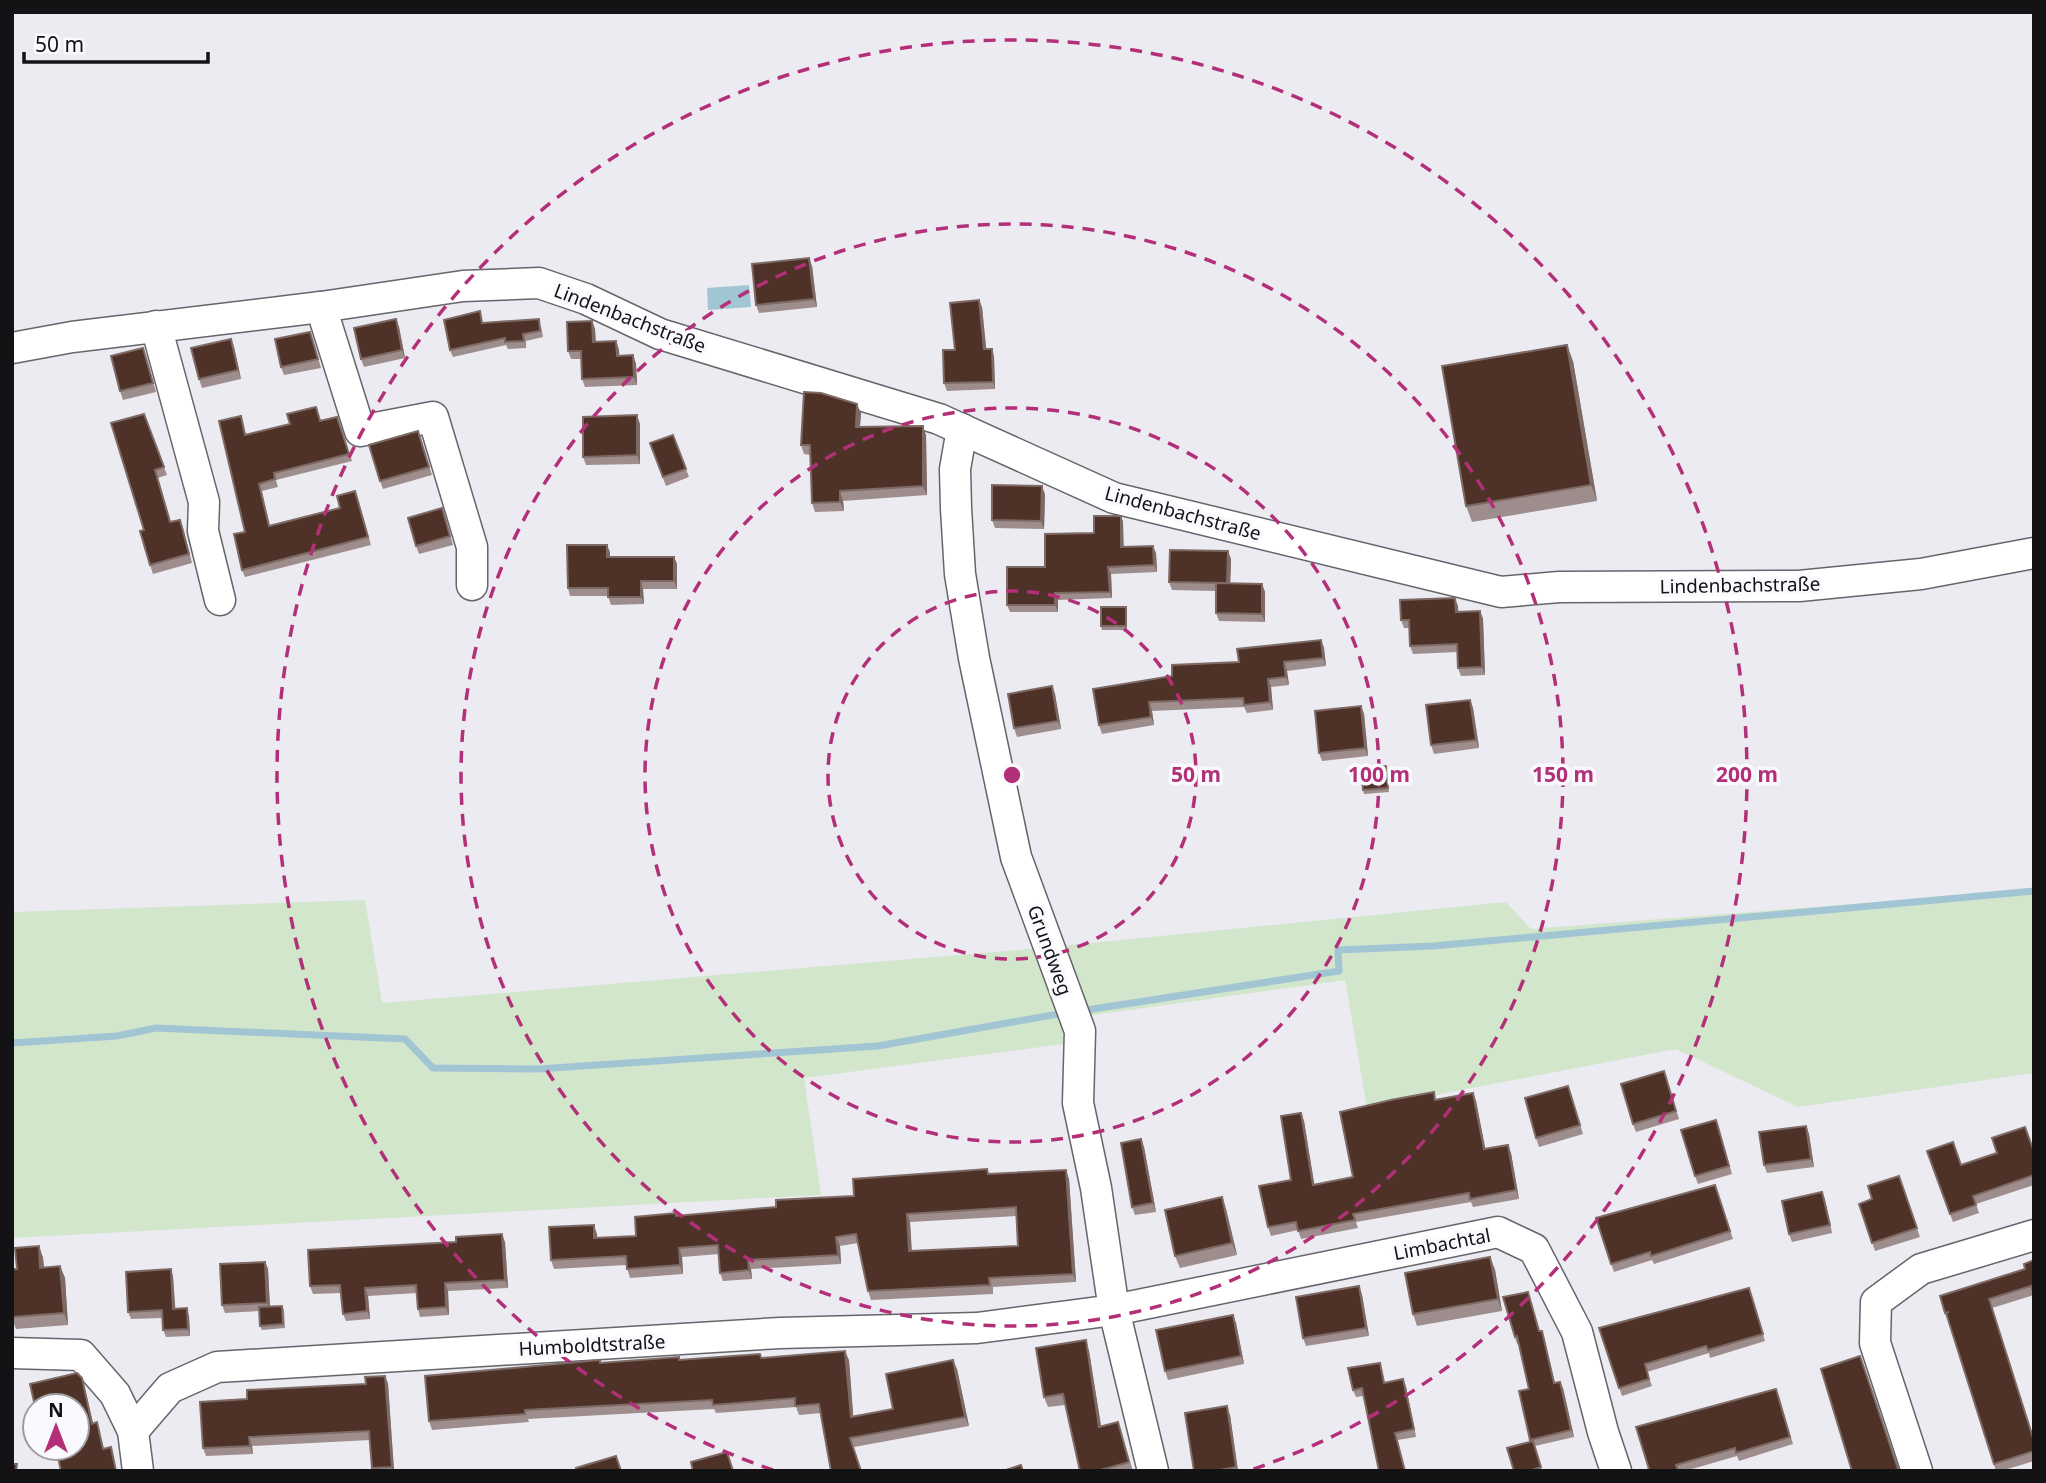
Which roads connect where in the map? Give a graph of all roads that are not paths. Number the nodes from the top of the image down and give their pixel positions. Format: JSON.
{"nodes":[{"id":1,"x":321,"y":307,"type":"junction"},
{"id":2,"x":156,"y":326,"type":"junction"},
{"id":3,"x":12,"y":348,"type":"edge"},
{"id":4,"x":962,"y":429,"type":"junction"},
{"id":5,"x":2034,"y":553,"type":"edge"},
{"id":6,"x":472,"y":585,"type":"dead end"},
{"id":7,"x":220,"y":600,"type":"dead end"},
{"id":8,"x":2034,"y":1235,"type":"edge"},
{"id":9,"x":1114,"y":1310,"type":"junction"},
{"id":10,"x":12,"y":1353,"type":"edge"},
{"id":11,"x":133,"y":1431,"type":"junction"},
{"id":12,"x":138,"y":1471,"type":"edge"},
{"id":13,"x":1153,"y":1471,"type":"edge"},
{"id":14,"x":1616,"y":1471,"type":"edge"},
{"id":15,"x":1917,"y":1471,"type":"edge"}],
"edges":[{"from":1,"to":2,"type":"street","name":"Lindenbachstraße"},
{"from":1,"to":4,"type":"street","name":"Lindenbachstraße"},
{"from":1,"to":6,"type":"street"},
{"from":2,"to":3,"type":"street","name":"Lindenbachstraße"},
{"from":2,"to":7,"type":"street"},
{"from":4,"to":5,"type":"street","name":"Lindenbachstraße"},
{"from":4,"to":9,"type":"street","name":"Grundweg"},
{"from":8,"to":15,"type":"street"},
{"from":9,"to":11,"type":"street","name":"Humboldtstraße"},
{"from":9,"to":13,"type":"street","name":"Grundweg"},
{"from":9,"to":14,"type":"street","name":"Limbachtal"},
{"from":10,"to":11,"type":"street"},
{"from":11,"to":12,"type":"street"}]}
